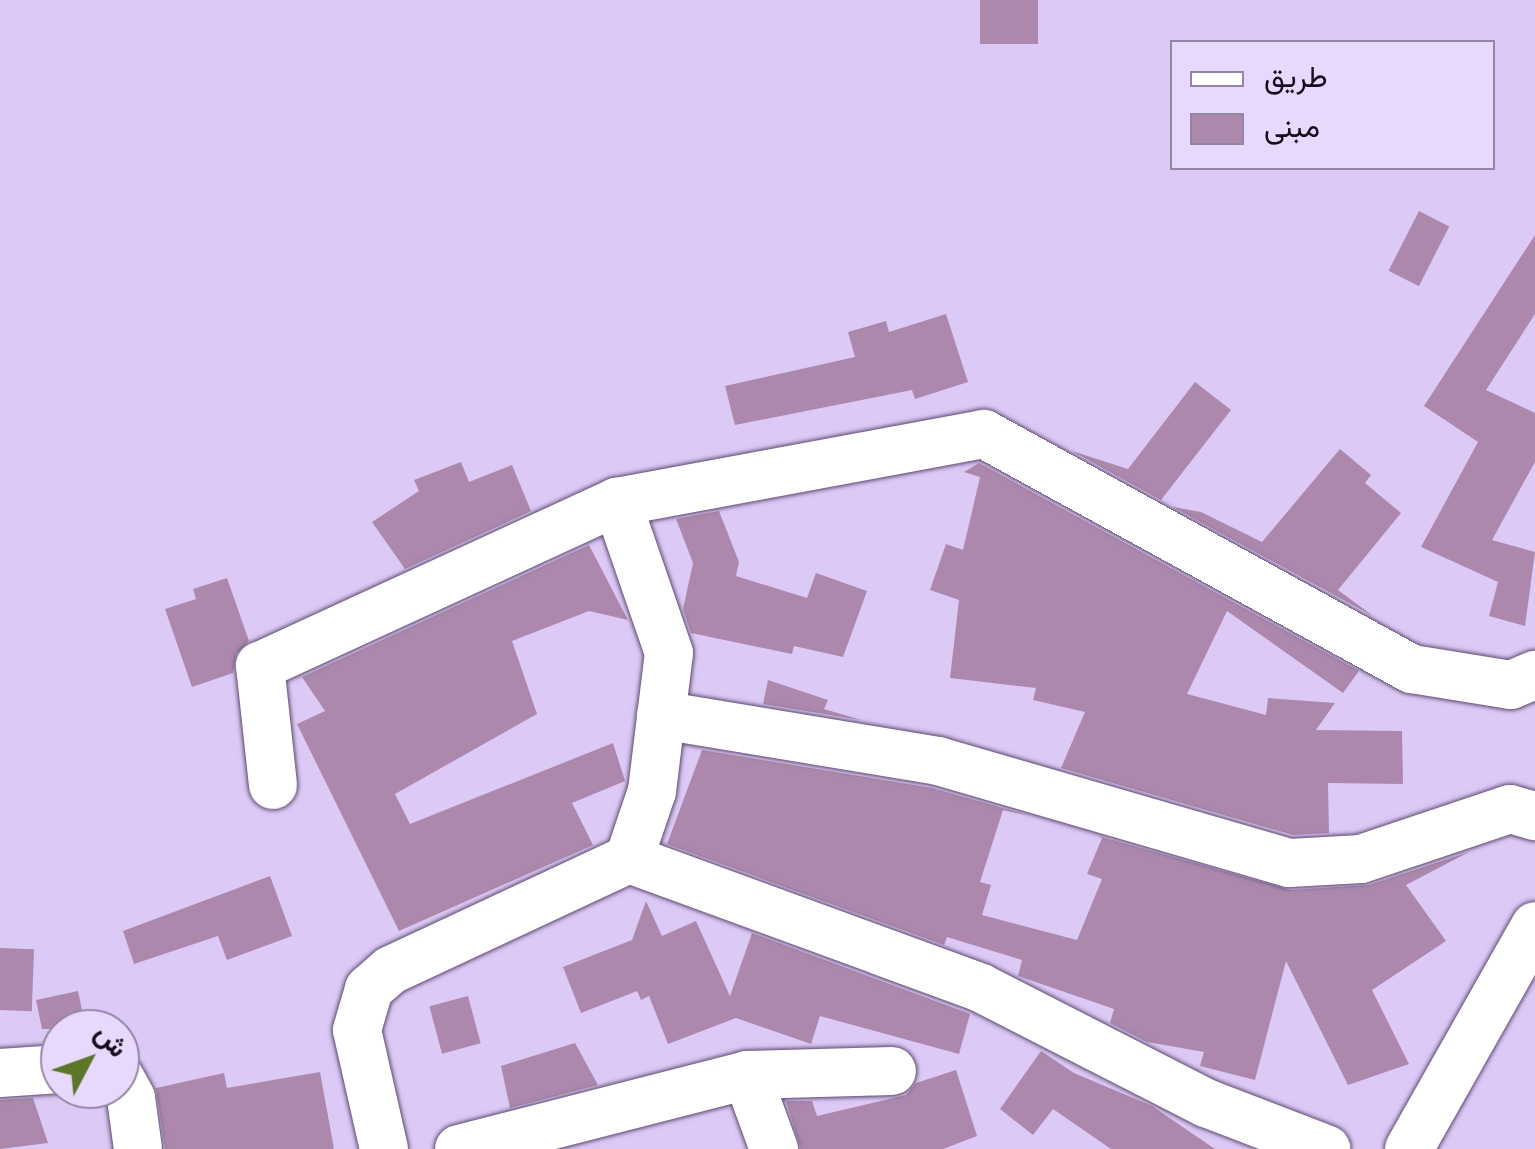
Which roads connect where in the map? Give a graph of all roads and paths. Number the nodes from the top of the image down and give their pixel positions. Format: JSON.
{"nodes":[{"id":1,"x":617,"y":502,"type":"junction"},
{"id":2,"x":1535,"y":675,"type":"edge"},
{"id":3,"x":661,"y":715,"type":"junction"},
{"id":4,"x":273,"y":785,"type":"dead end"},
{"id":5,"x":1535,"y":816,"type":"edge"},
{"id":6,"x":629,"y":858,"type":"junction"},
{"id":7,"x":1535,"y":926,"type":"edge"},
{"id":8,"x":40,"y":1071,"type":"edge"},
{"id":9,"x":892,"y":1071,"type":"dead end"},
{"id":10,"x":0,"y":1073,"type":"edge"},
{"id":11,"x":747,"y":1075,"type":"junction"},
{"id":12,"x":132,"y":1109,"type":"edge"},
{"id":13,"x":599,"y":1132,"type":"edge"},
{"id":14,"x":138,"y":1149,"type":"edge"},
{"id":15,"x":384,"y":1149,"type":"edge"},
{"id":16,"x":459,"y":1149,"type":"edge"},
{"id":17,"x":774,"y":1149,"type":"edge"},
{"id":18,"x":1326,"y":1149,"type":"edge"},
{"id":19,"x":1409,"y":1149,"type":"edge"}],
"edges":[{"from":1,"to":2,"type":"street"},
{"from":1,"to":3,"type":"street"},
{"from":1,"to":4,"type":"street"},
{"from":3,"to":5,"type":"street"},
{"from":3,"to":6,"type":"street"},
{"from":6,"to":15,"type":"street"},
{"from":6,"to":18,"type":"street"},
{"from":7,"to":19,"type":"street"},
{"from":8,"to":10,"type":"street"},
{"from":9,"to":11,"type":"street"},
{"from":11,"to":13,"type":"street"},
{"from":11,"to":17,"type":"street"},
{"from":12,"to":14,"type":"street"},
{"from":13,"to":16,"type":"street"}]}
